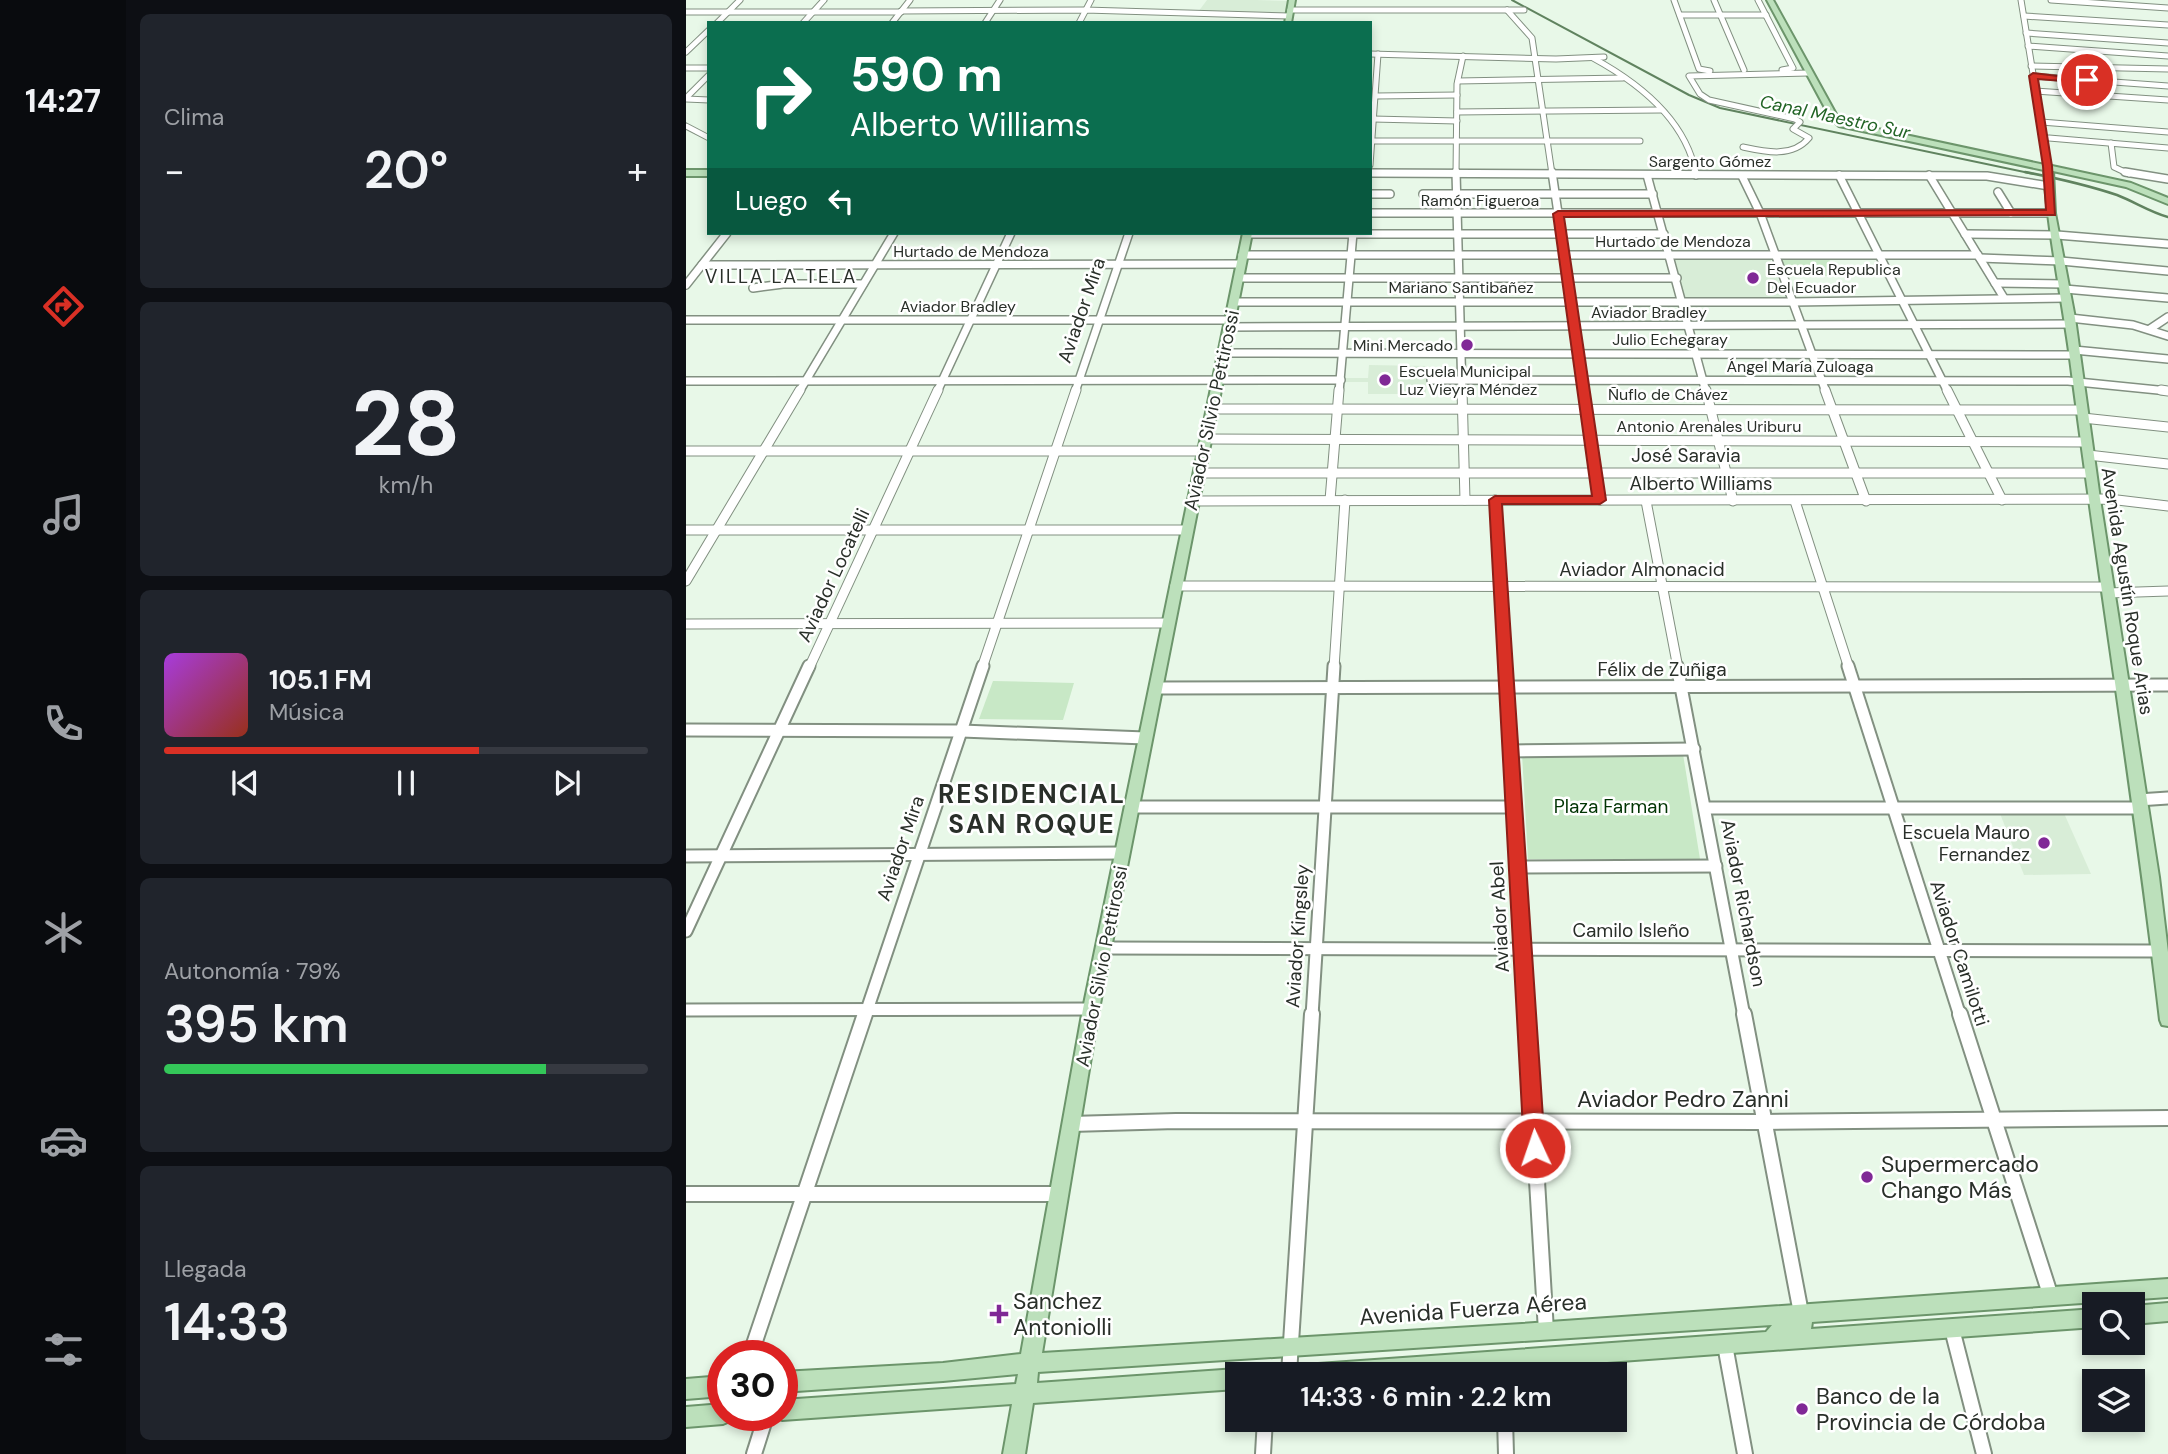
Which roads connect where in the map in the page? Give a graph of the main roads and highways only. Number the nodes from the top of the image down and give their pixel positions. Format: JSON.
{"nodes":[{"id":1,"x":1292,"y":0,"type":"edge"},
{"id":2,"x":1770,"y":0,"type":"edge"},
{"id":3,"x":1775,"y":0,"type":"edge"},
{"id":4,"x":1289,"y":16,"type":"edge"},
{"id":5,"x":686,"y":173,"type":"edge"},
{"id":6,"x":707,"y":173,"type":"edge"},
{"id":7,"x":2049,"y":175,"type":"junction"},
{"id":8,"x":2168,"y":200,"type":"edge"},
{"id":9,"x":1247,"y":235,"type":"edge"},
{"id":10,"x":2163,"y":934,"type":"edge"},
{"id":11,"x":2168,"y":1020,"type":"edge"},
{"id":12,"x":2168,"y":1288,"type":"edge"},
{"id":13,"x":2168,"y":1312,"type":"edge"},
{"id":14,"x":1801,"y":1313,"type":"junction"},
{"id":15,"x":2145,"y":1314,"type":"edge"},
{"id":16,"x":2082,"y":1319,"type":"edge"},
{"id":17,"x":1632,"y":1351,"type":"junction"},
{"id":18,"x":1543,"y":1362,"type":"edge"},
{"id":19,"x":1029,"y":1363,"type":"junction"},
{"id":20,"x":1225,"y":1380,"type":"edge"},
{"id":21,"x":798,"y":1381,"type":"edge"},
{"id":22,"x":707,"y":1387,"type":"edge"},
{"id":23,"x":686,"y":1389,"type":"edge"},
{"id":24,"x":1027,"y":1394,"type":"junction"},
{"id":25,"x":798,"y":1409,"type":"edge"},
{"id":26,"x":707,"y":1415,"type":"edge"},
{"id":27,"x":686,"y":1417,"type":"edge"},
{"id":28,"x":1014,"y":1454,"type":"edge"}],
"edges":[{"from":1,"to":4,"type":"main road"},
{"from":2,"to":7,"type":"main road"},
{"from":3,"to":7,"type":"main road"},
{"from":5,"to":6,"type":"main road"},
{"from":7,"to":8,"type":"main road"},
{"from":7,"to":10,"type":"main road","name":"Avenida Agustín Roque Arias"},
{"from":9,"to":19,"type":"main road","name":"Aviador Silvio Pettirossi"},
{"from":10,"to":11,"type":"main road","name":"Avenida Agustín Roque Arias"},
{"from":12,"to":14,"type":"main road","name":"Avenida Fuerza Aérea"},
{"from":13,"to":15,"type":"main road"},
{"from":14,"to":17,"type":"main road"},
{"from":14,"to":19,"type":"main road","name":"Avenida Fuerza Aérea"},
{"from":16,"to":17,"type":"main road"},
{"from":17,"to":18,"type":"main road"},
{"from":19,"to":21,"type":"main road","name":"Avenida Fuerza Aérea"},
{"from":19,"to":24,"type":"main road","name":"Aviador Silvio Pettirossi"},
{"from":20,"to":24,"type":"main road"},
{"from":22,"to":23,"type":"main road"},
{"from":24,"to":25,"type":"main road"},
{"from":24,"to":28,"type":"main road","name":"Aviador Silvio Pettirossi"},
{"from":26,"to":27,"type":"main road"}]}
